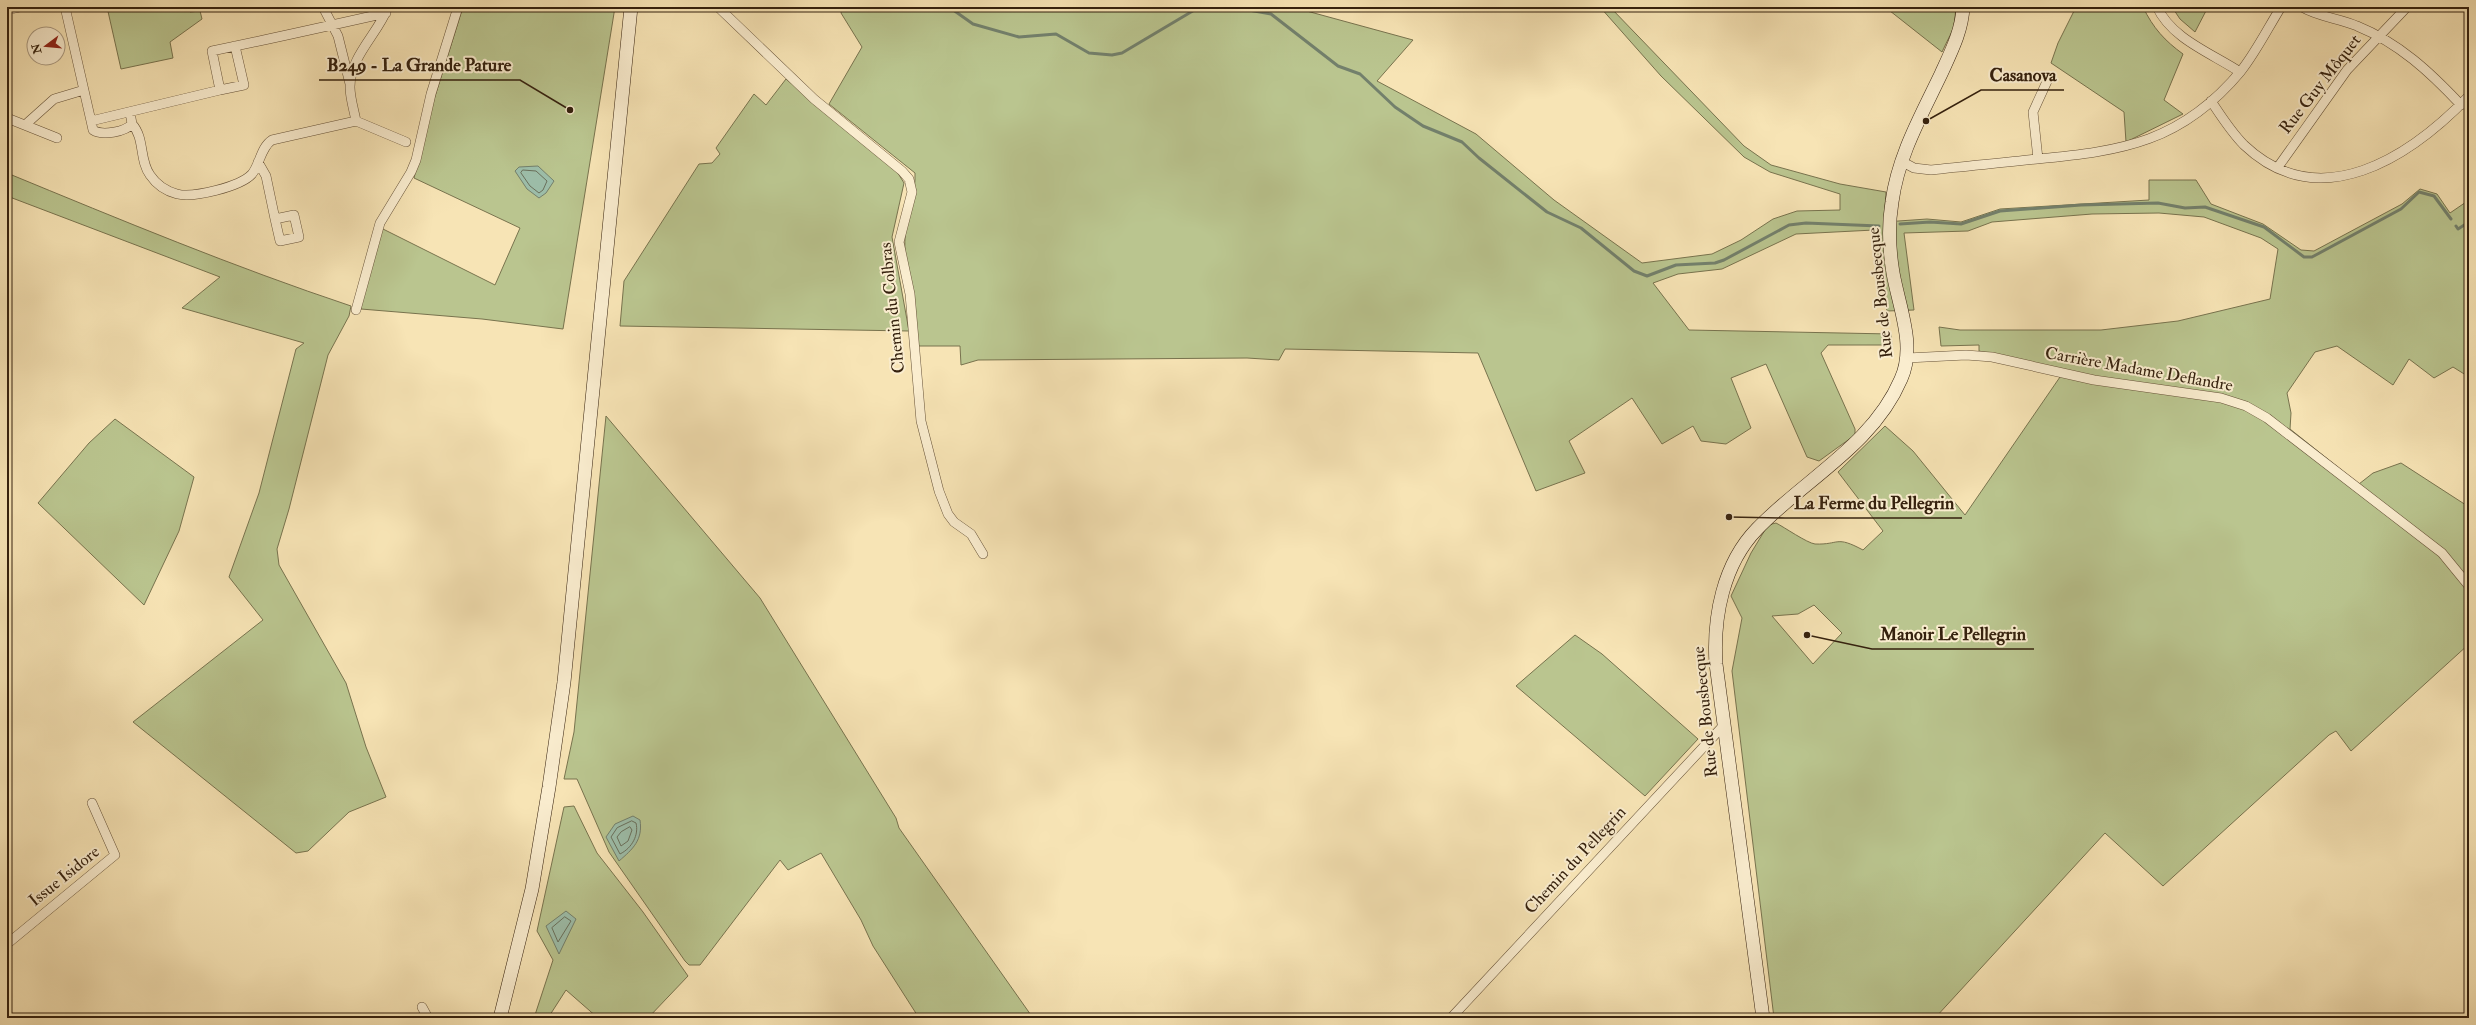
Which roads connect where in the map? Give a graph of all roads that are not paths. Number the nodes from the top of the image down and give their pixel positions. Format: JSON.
{"nodes":[{"id":1,"x":20,"y":7,"type":"edge"},
{"id":2,"x":65,"y":7,"type":"edge"},
{"id":3,"x":323,"y":7,"type":"edge"},
{"id":4,"x":458,"y":7,"type":"edge"},
{"id":5,"x":631,"y":7,"type":"edge"},
{"id":6,"x":718,"y":7,"type":"edge"},
{"id":7,"x":1963,"y":7,"type":"edge"},
{"id":8,"x":2157,"y":7,"type":"edge"},
{"id":9,"x":2281,"y":7,"type":"edge"},
{"id":10,"x":2302,"y":7,"type":"edge"},
{"id":11,"x":2407,"y":7,"type":"edge"},
{"id":12,"x":7,"y":10,"type":"edge"},
{"id":13,"x":387,"y":10,"type":"edge"},
{"id":14,"x":332,"y":25,"type":"junction"},
{"id":15,"x":2379,"y":36,"type":"junction"},
{"id":16,"x":235,"y":46,"type":"junction"},
{"id":17,"x":2240,"y":72,"type":"junction"},
{"id":18,"x":2050,"y":77,"type":"dead end"},
{"id":19,"x":350,"y":87,"type":"junction"},
{"id":20,"x":84,"y":90,"type":"junction"},
{"id":21,"x":220,"y":90,"type":"junction"},
{"id":22,"x":2469,"y":96,"type":"edge"},
{"id":23,"x":2211,"y":102,"type":"junction"},
{"id":24,"x":2461,"y":105,"type":"junction"},
{"id":25,"x":130,"y":112,"type":"junction"},
{"id":26,"x":7,"y":118,"type":"edge"},
{"id":27,"x":91,"y":121,"type":"junction"},
{"id":28,"x":356,"y":121,"type":"junction"},
{"id":29,"x":132,"y":124,"type":"junction"},
{"id":30,"x":25,"y":125,"type":"junction"},
{"id":31,"x":57,"y":138,"type":"dead end"},
{"id":32,"x":406,"y":142,"type":"dead end"},
{"id":33,"x":2038,"y":159,"type":"junction"},
{"id":34,"x":1901,"y":161,"type":"junction"},
{"id":35,"x":258,"y":162,"type":"junction"},
{"id":36,"x":2278,"y":167,"type":"junction"},
{"id":37,"x":275,"y":219,"type":"dead end"},
{"id":38,"x":356,"y":310,"type":"dead end"},
{"id":39,"x":1907,"y":358,"type":"junction"},
{"id":40,"x":983,"y":554,"type":"dead end"},
{"id":41,"x":2469,"y":586,"type":"edge"},
{"id":42,"x":1724,"y":725,"type":"junction"},
{"id":43,"x":92,"y":803,"type":"dead end"},
{"id":44,"x":7,"y":944,"type":"edge"},
{"id":45,"x":422,"y":1007,"type":"dead end"},
{"id":46,"x":428,"y":1018,"type":"edge"},
{"id":47,"x":500,"y":1018,"type":"edge"},
{"id":48,"x":1451,"y":1018,"type":"edge"},
{"id":49,"x":1762,"y":1018,"type":"edge"}],
"edges":[{"from":1,"to":12,"type":"street"},
{"from":2,"to":20,"type":"street"},
{"from":3,"to":14,"type":"street"},
{"from":4,"to":38,"type":"street"},
{"from":5,"to":47,"type":"street"},
{"from":6,"to":40,"type":"street","name":"Chemin du Colbras"},
{"from":7,"to":34,"type":"street","name":"Rue de Bousbecque"},
{"from":8,"to":17,"type":"street"},
{"from":9,"to":17,"type":"street"},
{"from":10,"to":15,"type":"street"},
{"from":11,"to":15,"type":"street","name":"Rue Guy Môquet"},
{"from":13,"to":14,"type":"street"},
{"from":13,"to":19,"type":"street"},
{"from":14,"to":16,"type":"street"},
{"from":14,"to":19,"type":"street"},
{"from":15,"to":24,"type":"street"},
{"from":15,"to":36,"type":"street","name":"Rue Guy Môquet"},
{"from":16,"to":21,"type":"street"},
{"from":16,"to":21,"type":"street"},
{"from":17,"to":23,"type":"street"},
{"from":18,"to":33,"type":"street"},
{"from":19,"to":28,"type":"street"},
{"from":20,"to":27,"type":"street"},
{"from":20,"to":30,"type":"street"},
{"from":21,"to":25,"type":"street"},
{"from":22,"to":24,"type":"street"},
{"from":23,"to":33,"type":"street"},
{"from":23,"to":36,"type":"street"},
{"from":24,"to":36,"type":"street"},
{"from":25,"to":27,"type":"street"},
{"from":25,"to":29,"type":"street"},
{"from":26,"to":30,"type":"street"},
{"from":27,"to":29,"type":"street"},
{"from":28,"to":32,"type":"street"},
{"from":28,"to":35,"type":"street"},
{"from":29,"to":35,"type":"street"},
{"from":30,"to":31,"type":"street"},
{"from":33,"to":34,"type":"street"},
{"from":34,"to":39,"type":"street","name":"Rue de Bousbecque"},
{"from":35,"to":37,"type":"street"},
{"from":39,"to":41,"type":"street","name":"Carrière Madame Deflandre"},
{"from":39,"to":42,"type":"street","name":"Rue de Bousbecque"},
{"from":42,"to":48,"type":"street","name":"Chemin du Pellegrin"},
{"from":42,"to":49,"type":"street","name":"Rue de Bousbecque"},
{"from":43,"to":44,"type":"street","name":"Issue Isidore"},
{"from":45,"to":46,"type":"street"}]}
